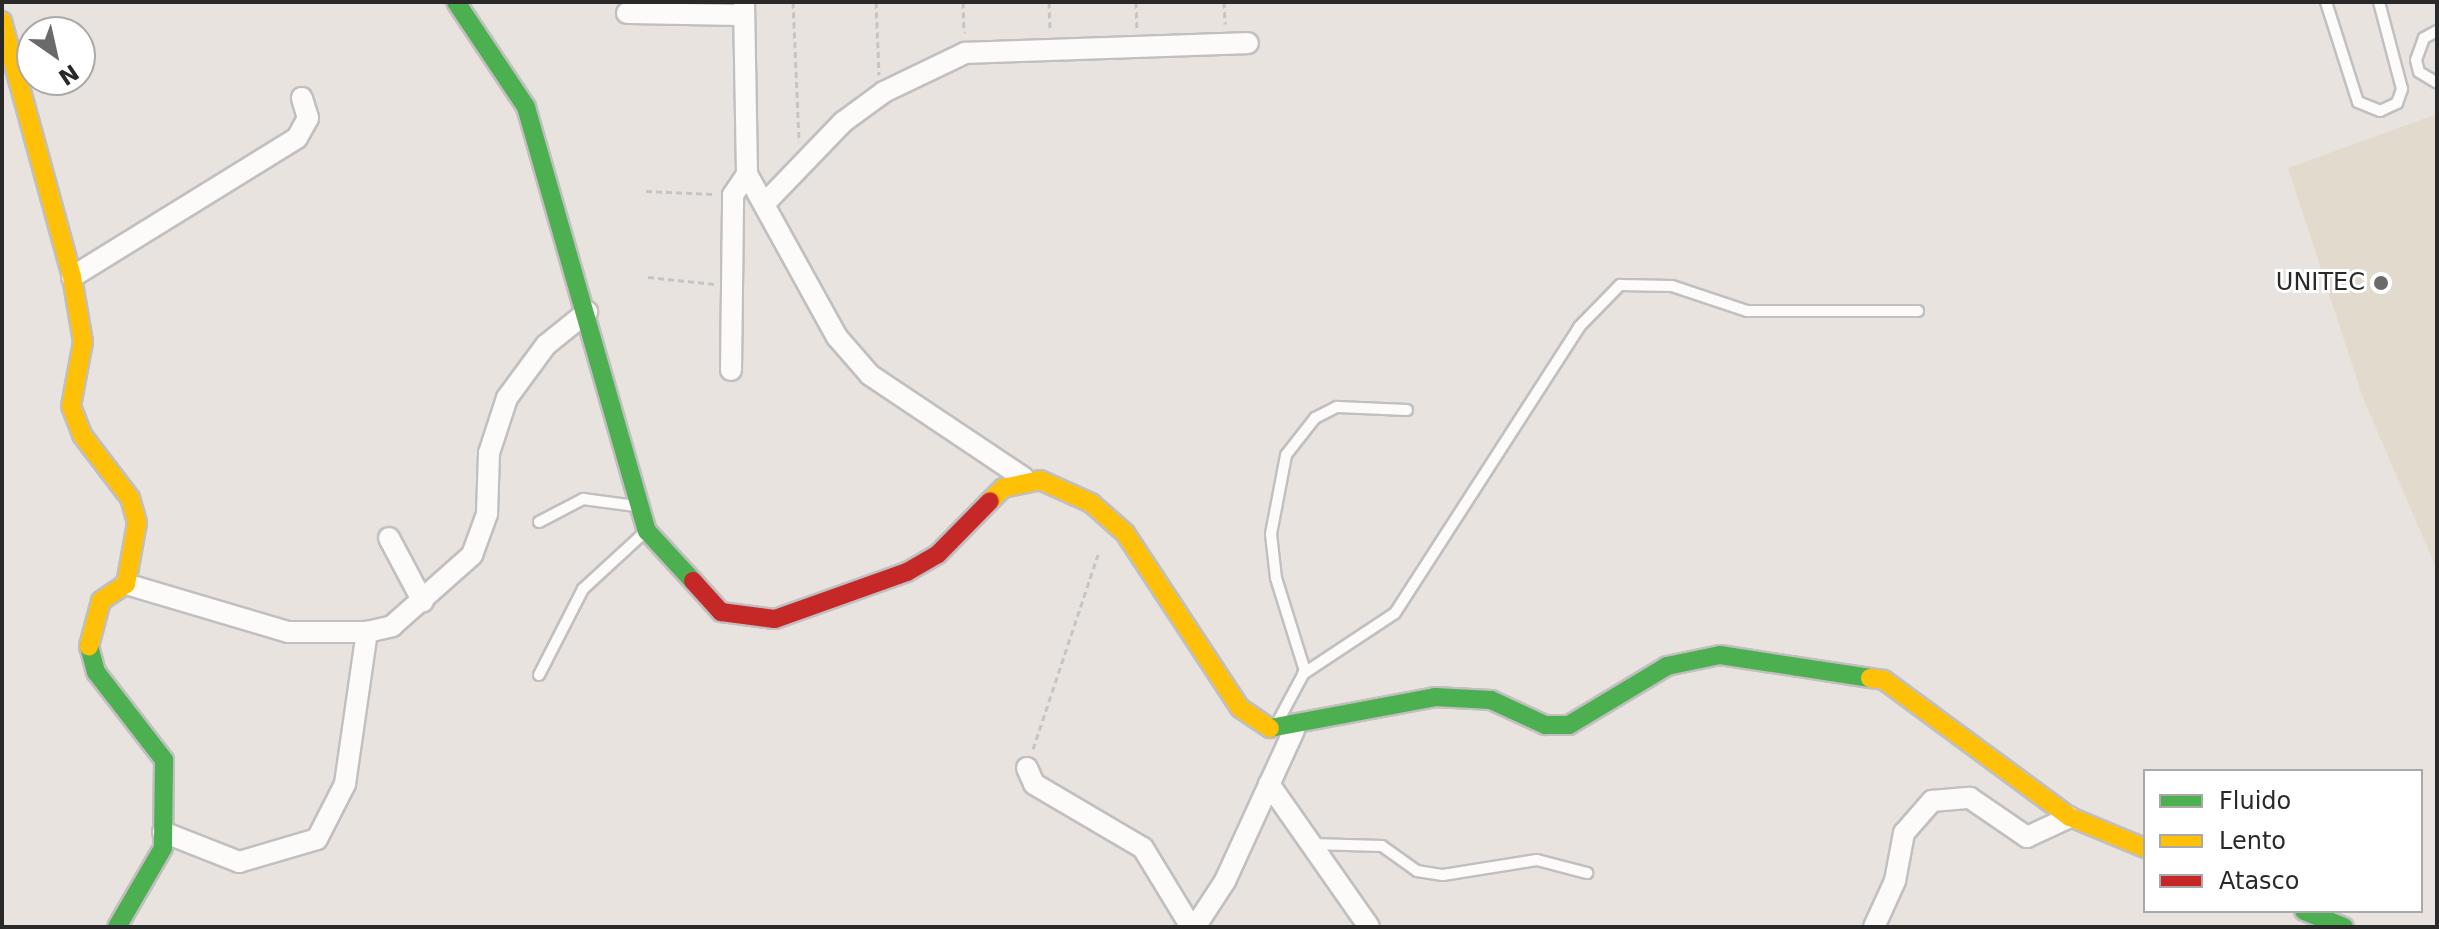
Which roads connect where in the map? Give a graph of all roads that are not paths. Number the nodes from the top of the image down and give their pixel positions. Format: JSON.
{"nodes":[{"id":1,"x":456,"y":2,"type":"edge"},
{"id":2,"x":2326,"y":2,"type":"edge"},
{"id":3,"x":2379,"y":2,"type":"edge"},
{"id":4,"x":743,"y":9,"type":"edge"},
{"id":5,"x":627,"y":13,"type":"dead end"},
{"id":6,"x":2,"y":21,"type":"edge"},
{"id":7,"x":2437,"y":31,"type":"edge"},
{"id":8,"x":1248,"y":43,"type":"dead end"},
{"id":9,"x":2437,"y":83,"type":"edge"},
{"id":10,"x":302,"y":98,"type":"dead end"},
{"id":11,"x":747,"y":174,"type":"junction"},
{"id":12,"x":767,"y":201,"type":"junction"},
{"id":13,"x":72,"y":277,"type":"junction"},
{"id":14,"x":1918,"y":311,"type":"dead end"},
{"id":15,"x":587,"y":312,"type":"junction"},
{"id":16,"x":731,"y":370,"type":"dead end"},
{"id":17,"x":1407,"y":410,"type":"dead end"},
{"id":18,"x":1024,"y":478,"type":"junction"},
{"id":19,"x":638,"y":505,"type":"junction"},
{"id":20,"x":539,"y":522,"type":"dead end"},
{"id":21,"x":647,"y":531,"type":"junction"},
{"id":22,"x":389,"y":538,"type":"dead end"},
{"id":23,"x":126,"y":584,"type":"junction"},
{"id":24,"x":423,"y":602,"type":"junction"},
{"id":25,"x":367,"y":632,"type":"junction"},
{"id":26,"x":1303,"y":674,"type":"junction"},
{"id":27,"x":539,"y":675,"type":"dead end"},
{"id":28,"x":1273,"y":730,"type":"junction"},
{"id":29,"x":1294,"y":730,"type":"junction"},
{"id":30,"x":1027,"y":768,"type":"road end"},
{"id":31,"x":1269,"y":784,"type":"junction"},
{"id":32,"x":2070,"y":817,"type":"junction"},
{"id":33,"x":163,"y":832,"type":"junction"},
{"id":34,"x":1312,"y":844,"type":"junction"},
{"id":35,"x":2143,"y":847,"type":"edge"},
{"id":36,"x":1587,"y":873,"type":"dead end"},
{"id":37,"x":2309,"y":913,"type":"edge"},
{"id":38,"x":117,"y":927,"type":"edge"},
{"id":39,"x":1193,"y":927,"type":"edge"},
{"id":40,"x":1369,"y":927,"type":"edge"},
{"id":41,"x":1874,"y":927,"type":"edge"},
{"id":42,"x":2344,"y":927,"type":"edge"}],
"edges":[{"from":1,"to":15,"type":"street"},
{"from":2,"to":3,"type":"lane"},
{"from":4,"to":5,"type":"street"},
{"from":4,"to":11,"type":"street"},
{"from":6,"to":13,"type":"street"},
{"from":7,"to":9,"type":"lane"},
{"from":8,"to":12,"type":"street"},
{"from":10,"to":13,"type":"street"},
{"from":11,"to":12,"type":"street"},
{"from":11,"to":16,"type":"street"},
{"from":12,"to":18,"type":"street"},
{"from":13,"to":23,"type":"street"},
{"from":14,"to":26,"type":"lane"},
{"from":15,"to":19,"type":"street"},
{"from":15,"to":24,"type":"street"},
{"from":17,"to":26,"type":"lane"},
{"from":18,"to":21,"type":"street"},
{"from":18,"to":28,"type":"street"},
{"from":19,"to":20,"type":"lane"},
{"from":19,"to":21,"type":"street"},
{"from":21,"to":27,"type":"lane"},
{"from":22,"to":24,"type":"street"},
{"from":23,"to":25,"type":"street"},
{"from":23,"to":33,"type":"street"},
{"from":24,"to":25,"type":"street"},
{"from":25,"to":33,"type":"street"},
{"from":26,"to":28,"type":"lane"},
{"from":28,"to":29,"type":"street"},
{"from":29,"to":31,"type":"street"},
{"from":29,"to":32,"type":"street"},
{"from":30,"to":39,"type":"street"},
{"from":31,"to":34,"type":"street"},
{"from":31,"to":39,"type":"street"},
{"from":32,"to":35,"type":"street"},
{"from":32,"to":41,"type":"street"},
{"from":33,"to":38,"type":"street"},
{"from":34,"to":36,"type":"lane"},
{"from":34,"to":40,"type":"street"},
{"from":37,"to":42,"type":"street"}]}
